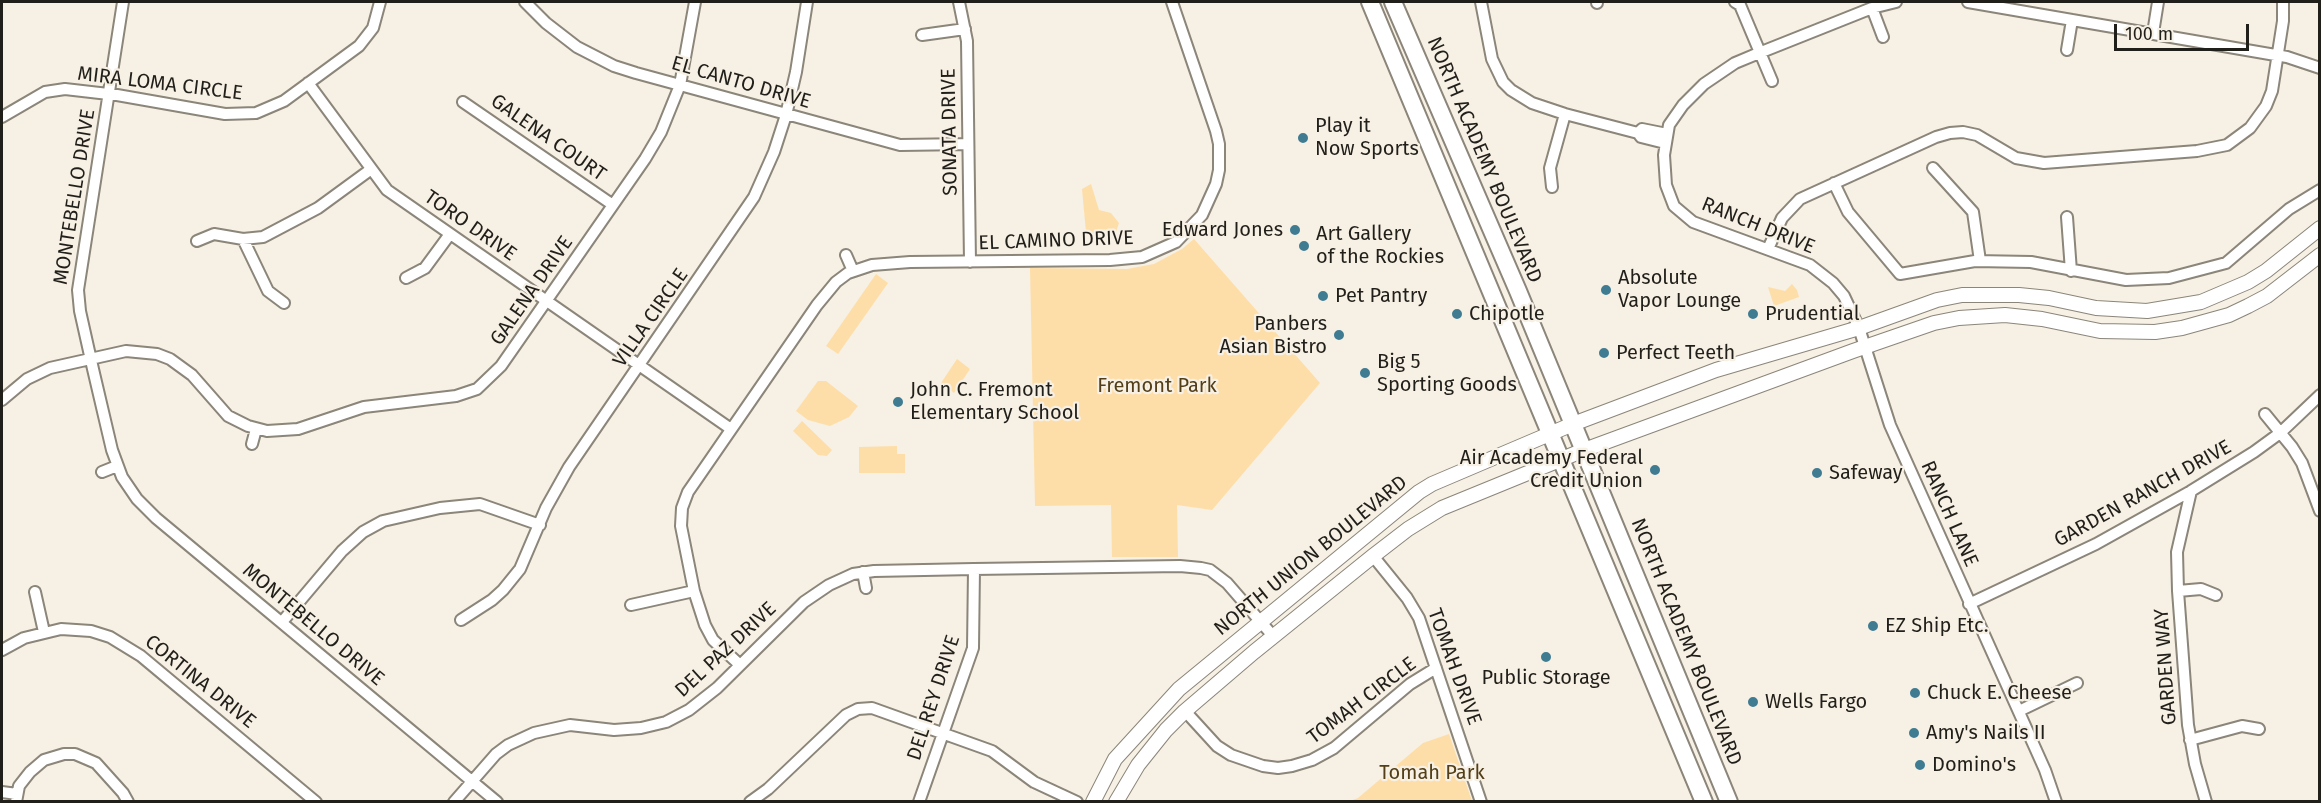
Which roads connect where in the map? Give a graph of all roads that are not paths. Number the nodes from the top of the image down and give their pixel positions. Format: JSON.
{"nodes":[{"id":1,"x":123,"y":2,"type":"edge"},
{"id":2,"x":380,"y":2,"type":"edge"},
{"id":3,"x":525,"y":2,"type":"edge"},
{"id":4,"x":695,"y":2,"type":"edge"},
{"id":5,"x":807,"y":2,"type":"edge"},
{"id":6,"x":959,"y":2,"type":"edge"},
{"id":7,"x":1172,"y":2,"type":"edge"},
{"id":8,"x":1370,"y":2,"type":"edge"},
{"id":9,"x":1393,"y":2,"type":"edge"},
{"id":10,"x":1482,"y":2,"type":"edge"},
{"id":11,"x":1735,"y":2,"type":"edge"},
{"id":12,"x":1896,"y":2,"type":"edge"},
{"id":13,"x":1968,"y":2,"type":"edge"},
{"id":14,"x":2158,"y":2,"type":"edge"},
{"id":15,"x":2283,"y":2,"type":"edge"},
{"id":16,"x":2032,"y":7,"type":"edge"},
{"id":17,"x":1872,"y":8,"type":"junction"},
{"id":18,"x":2072,"y":20,"type":"junction"},
{"id":19,"x":965,"y":29,"type":"junction"},
{"id":20,"x":2153,"y":33,"type":"junction"},
{"id":21,"x":922,"y":35,"type":"dead end"},
{"id":22,"x":1883,"y":38,"type":"dead end"},
{"id":23,"x":2067,"y":50,"type":"dead end"},
{"id":24,"x":1759,"y":53,"type":"junction"},
{"id":25,"x":2278,"y":55,"type":"junction"},
{"id":26,"x":2319,"y":68,"type":"edge"},
{"id":27,"x":1772,"y":81,"type":"dead end"},
{"id":28,"x":308,"y":83,"type":"junction"},
{"id":29,"x":680,"y":85,"type":"junction"},
{"id":30,"x":109,"y":94,"type":"junction"},
{"id":31,"x":463,"y":102,"type":"dead end"},
{"id":32,"x":1565,"y":114,"type":"junction"},
{"id":33,"x":786,"y":115,"type":"junction"},
{"id":34,"x":2,"y":117,"type":"edge"},
{"id":35,"x":1666,"y":139,"type":"junction"},
{"id":36,"x":968,"y":144,"type":"junction"},
{"id":37,"x":1933,"y":168,"type":"dead end"},
{"id":38,"x":370,"y":170,"type":"junction"},
{"id":39,"x":1834,"y":183,"type":"junction"},
{"id":40,"x":1552,"y":187,"type":"dead end"},
{"id":41,"x":2319,"y":190,"type":"edge"},
{"id":42,"x":613,"y":205,"type":"junction"},
{"id":43,"x":2067,"y":217,"type":"dead end"},
{"id":44,"x":2319,"y":228,"type":"edge"},
{"id":45,"x":450,"y":234,"type":"junction"},
{"id":46,"x":243,"y":239,"type":"junction"},
{"id":47,"x":197,"y":241,"type":"dead end"},
{"id":48,"x":1768,"y":249,"type":"junction"},
{"id":49,"x":846,"y":255,"type":"dead end"},
{"id":50,"x":2319,"y":255,"type":"edge"},
{"id":51,"x":1980,"y":261,"type":"junction"},
{"id":52,"x":970,"y":262,"type":"junction"},
{"id":53,"x":853,"y":271,"type":"junction"},
{"id":54,"x":2071,"y":271,"type":"junction"},
{"id":55,"x":406,"y":279,"type":"dead end"},
{"id":56,"x":546,"y":301,"type":"junction"},
{"id":57,"x":284,"y":303,"type":"dead end"},
{"id":58,"x":1859,"y":327,"type":"junction"},
{"id":59,"x":1865,"y":347,"type":"junction"},
{"id":60,"x":90,"y":358,"type":"junction"},
{"id":61,"x":640,"y":365,"type":"junction"},
{"id":62,"x":2319,"y":395,"type":"edge"},
{"id":63,"x":2,"y":400,"type":"edge"},
{"id":64,"x":2265,"y":414,"type":"dead end"},
{"id":65,"x":1573,"y":424,"type":"junction"},
{"id":66,"x":256,"y":429,"type":"junction"},
{"id":67,"x":731,"y":429,"type":"junction"},
{"id":68,"x":2280,"y":433,"type":"junction"},
{"id":69,"x":1550,"y":434,"type":"junction"},
{"id":70,"x":252,"y":444,"type":"dead end"},
{"id":71,"x":1584,"y":450,"type":"junction"},
{"id":72,"x":1560,"y":459,"type":"junction"},
{"id":73,"x":117,"y":466,"type":"junction"},
{"id":74,"x":102,"y":472,"type":"dead end"},
{"id":75,"x":2191,"y":492,"type":"junction"},
{"id":76,"x":2319,"y":512,"type":"edge"},
{"id":77,"x":540,"y":525,"type":"junction"},
{"id":78,"x":1373,"y":556,"type":"junction"},
{"id":79,"x":974,"y":569,"type":"junction"},
{"id":80,"x":863,"y":572,"type":"junction"},
{"id":81,"x":866,"y":588,"type":"dead end"},
{"id":82,"x":694,"y":591,"type":"junction"},
{"id":83,"x":2178,"y":591,"type":"junction"},
{"id":84,"x":35,"y":592,"type":"dead end"},
{"id":85,"x":2216,"y":595,"type":"dead end"},
{"id":86,"x":1969,"y":603,"type":"junction"},
{"id":87,"x":631,"y":605,"type":"dead end"},
{"id":88,"x":461,"y":620,"type":"dead end"},
{"id":89,"x":282,"y":622,"type":"junction"},
{"id":90,"x":1260,"y":622,"type":"junction"},
{"id":91,"x":44,"y":632,"type":"junction"},
{"id":92,"x":1273,"y":636,"type":"junction"},
{"id":93,"x":2,"y":650,"type":"edge"},
{"id":94,"x":741,"y":665,"type":"junction"},
{"id":95,"x":1436,"y":668,"type":"junction"},
{"id":96,"x":2077,"y":683,"type":"dead end"},
{"id":97,"x":1185,"y":711,"type":"junction"},
{"id":98,"x":2019,"y":711,"type":"junction"},
{"id":99,"x":2259,"y":729,"type":"dead end"},
{"id":100,"x":943,"y":733,"type":"junction"},
{"id":101,"x":2190,"y":740,"type":"junction"},
{"id":102,"x":471,"y":780,"type":"junction"},
{"id":103,"x":2,"y":792,"type":"edge"},
{"id":104,"x":16,"y":798,"type":"edge"},
{"id":105,"x":128,"y":801,"type":"edge"},
{"id":106,"x":316,"y":801,"type":"edge"},
{"id":107,"x":454,"y":801,"type":"edge"},
{"id":108,"x":497,"y":801,"type":"edge"},
{"id":109,"x":750,"y":801,"type":"edge"},
{"id":110,"x":919,"y":801,"type":"edge"},
{"id":111,"x":1077,"y":801,"type":"edge"},
{"id":112,"x":1093,"y":801,"type":"edge"},
{"id":113,"x":1116,"y":801,"type":"edge"},
{"id":114,"x":1481,"y":801,"type":"edge"},
{"id":115,"x":1704,"y":801,"type":"edge"},
{"id":116,"x":1729,"y":801,"type":"edge"},
{"id":117,"x":2056,"y":801,"type":"edge"},
{"id":118,"x":2206,"y":801,"type":"edge"}],
"edges":[{"from":1,"to":30,"type":"street","name":"MONTEBELLO DRIVE"},
{"from":2,"to":28,"type":"street","name":"MIRA LOMA CIRCLE"},
{"from":3,"to":29,"type":"street","name":"EL CANTO DRIVE"},
{"from":4,"to":29,"type":"street","name":"GALENA DRIVE"},
{"from":5,"to":33,"type":"street","name":"VILLA CIRCLE"},
{"from":6,"to":19,"type":"street","name":"SONATA DRIVE"},
{"from":7,"to":52,"type":"street","name":"EL CAMINO DRIVE"},
{"from":8,"to":69,"type":"highway"},
{"from":9,"to":65,"type":"highway","name":"NORTH ACADEMY BOULEVARD"},
{"from":10,"to":32,"type":"street"},
{"from":11,"to":24,"type":"street"},
{"from":12,"to":17,"type":"street"},
{"from":13,"to":16,"type":"street"},
{"from":14,"to":20,"type":"street"},
{"from":15,"to":25,"type":"street"},
{"from":16,"to":18,"type":"street"},
{"from":17,"to":22,"type":"street"},
{"from":17,"to":24,"type":"street"},
{"from":18,"to":20,"type":"street"},
{"from":18,"to":23,"type":"street"},
{"from":19,"to":21,"type":"street"},
{"from":19,"to":36,"type":"street","name":"SONATA DRIVE"},
{"from":20,"to":25,"type":"street"},
{"from":24,"to":27,"type":"street"},
{"from":24,"to":35,"type":"street"},
{"from":25,"to":26,"type":"street"},
{"from":25,"to":39,"type":"street"},
{"from":28,"to":30,"type":"street","name":"MIRA LOMA CIRCLE"},
{"from":28,"to":38,"type":"street","name":"TORO DRIVE"},
{"from":29,"to":33,"type":"street","name":"EL CANTO DRIVE"},
{"from":29,"to":42,"type":"street","name":"GALENA DRIVE"},
{"from":30,"to":34,"type":"street","name":"MIRA LOMA CIRCLE"},
{"from":30,"to":60,"type":"street","name":"MONTEBELLO DRIVE"},
{"from":31,"to":42,"type":"street","name":"GALENA COURT"},
{"from":32,"to":35,"type":"street"},
{"from":32,"to":40,"type":"street"},
{"from":33,"to":36,"type":"street","name":"EL CANTO DRIVE"},
{"from":33,"to":61,"type":"street","name":"VILLA CIRCLE"},
{"from":35,"to":48,"type":"street","name":"RANCH DRIVE"},
{"from":36,"to":52,"type":"street","name":"SONATA DRIVE"},
{"from":37,"to":51,"type":"street"},
{"from":38,"to":45,"type":"street","name":"TORO DRIVE"},
{"from":38,"to":46,"type":"street"},
{"from":39,"to":48,"type":"street"},
{"from":39,"to":51,"type":"street"},
{"from":41,"to":54,"type":"street"},
{"from":42,"to":56,"type":"street","name":"GALENA DRIVE"},
{"from":43,"to":54,"type":"street"},
{"from":44,"to":58,"type":"main road","name":"NORTH UNION BOULEVARD"},
{"from":45,"to":55,"type":"street"},
{"from":45,"to":56,"type":"street","name":"TORO DRIVE"},
{"from":46,"to":47,"type":"street"},
{"from":46,"to":57,"type":"street"},
{"from":48,"to":58,"type":"street","name":"RANCH DRIVE"},
{"from":49,"to":53,"type":"street"},
{"from":50,"to":59,"type":"main road","name":"NORTH UNION BOULEVARD"},
{"from":51,"to":54,"type":"street"},
{"from":52,"to":53,"type":"street","name":"EL CAMINO DRIVE"},
{"from":53,"to":67,"type":"street","name":"EL CAMINO DRIVE"},
{"from":56,"to":61,"type":"street","name":"TORO DRIVE"},
{"from":56,"to":66,"type":"street","name":"GALENA DRIVE"},
{"from":58,"to":59,"type":"street","name":"RANCH LANE"},
{"from":58,"to":65,"type":"main road","name":"NORTH UNION BOULEVARD"},
{"from":59,"to":71,"type":"main road","name":"NORTH UNION BOULEVARD"},
{"from":59,"to":86,"type":"street","name":"RANCH LANE"},
{"from":60,"to":63,"type":"street","name":"GALENA DRIVE"},
{"from":60,"to":66,"type":"street","name":"GALENA DRIVE"},
{"from":60,"to":73,"type":"street","name":"MONTEBELLO DRIVE"},
{"from":61,"to":67,"type":"street","name":"TORO DRIVE"},
{"from":61,"to":77,"type":"street","name":"VILLA CIRCLE"},
{"from":62,"to":68,"type":"street","name":"GARDEN RANCH DRIVE"},
{"from":64,"to":68,"type":"street"},
{"from":65,"to":69,"type":"main road","name":"NORTH UNION BOULEVARD"},
{"from":65,"to":71,"type":"highway","name":"NORTH ACADEMY BOULEVARD"},
{"from":66,"to":70,"type":"street"},
{"from":67,"to":82,"type":"street","name":"EL CAMINO DRIVE"},
{"from":68,"to":75,"type":"street","name":"GARDEN RANCH DRIVE"},
{"from":68,"to":76,"type":"street"},
{"from":69,"to":72,"type":"highway"},
{"from":69,"to":90,"type":"main road","name":"NORTH UNION BOULEVARD"},
{"from":71,"to":72,"type":"main road","name":"NORTH UNION BOULEVARD"},
{"from":71,"to":116,"type":"highway","name":"NORTH ACADEMY BOULEVARD"},
{"from":72,"to":78,"type":"main road","name":"NORTH UNION BOULEVARD"},
{"from":72,"to":115,"type":"highway"},
{"from":73,"to":74,"type":"street"},
{"from":73,"to":89,"type":"street","name":"MONTEBELLO DRIVE"},
{"from":75,"to":83,"type":"street","name":"GARDEN WAY"},
{"from":75,"to":86,"type":"street","name":"GARDEN RANCH DRIVE"},
{"from":77,"to":88,"type":"street","name":"VILLA CIRCLE"},
{"from":77,"to":89,"type":"street"},
{"from":78,"to":92,"type":"main road","name":"NORTH UNION BOULEVARD"},
{"from":78,"to":95,"type":"street","name":"TOMAH DRIVE"},
{"from":79,"to":80,"type":"street","name":"DEL PAZ DRIVE"},
{"from":79,"to":90,"type":"street","name":"DEL PAZ DRIVE"},
{"from":79,"to":100,"type":"street","name":"DEL REY DRIVE"},
{"from":80,"to":81,"type":"street"},
{"from":80,"to":94,"type":"street","name":"DEL PAZ DRIVE"},
{"from":82,"to":87,"type":"street"},
{"from":82,"to":94,"type":"street","name":"EL CAMINO DRIVE"},
{"from":83,"to":85,"type":"street","name":"GARDEN WAY"},
{"from":83,"to":101,"type":"street","name":"GARDEN WAY"},
{"from":84,"to":91,"type":"street"},
{"from":86,"to":98,"type":"street","name":"RANCH LANE"},
{"from":89,"to":102,"type":"street","name":"MONTEBELLO DRIVE"},
{"from":90,"to":92,"type":"street","name":"DEL PAZ DRIVE"},
{"from":90,"to":112,"type":"main road","name":"NORTH UNION BOULEVARD"},
{"from":91,"to":93,"type":"street","name":"CORTINA DRIVE"},
{"from":91,"to":106,"type":"street","name":"CORTINA DRIVE"},
{"from":92,"to":97,"type":"main road","name":"NORTH UNION BOULEVARD"},
{"from":94,"to":102,"type":"street","name":"DEL PAZ DRIVE"},
{"from":95,"to":97,"type":"street","name":"TOMAH CIRCLE"},
{"from":95,"to":114,"type":"street","name":"TOMAH DRIVE"},
{"from":96,"to":98,"type":"street"},
{"from":97,"to":113,"type":"main road","name":"NORTH UNION BOULEVARD"},
{"from":98,"to":117,"type":"street","name":"RANCH LANE"},
{"from":99,"to":101,"type":"street","name":"GARDEN WAY"},
{"from":100,"to":109,"type":"street"},
{"from":100,"to":110,"type":"street","name":"DEL REY DRIVE"},
{"from":100,"to":111,"type":"street"},
{"from":101,"to":118,"type":"street","name":"GARDEN WAY"},
{"from":102,"to":107,"type":"street","name":"DEL PAZ DRIVE"},
{"from":102,"to":108,"type":"street","name":"MONTEBELLO DRIVE"},
{"from":103,"to":104,"type":"street"},
{"from":104,"to":105,"type":"street"}]}
